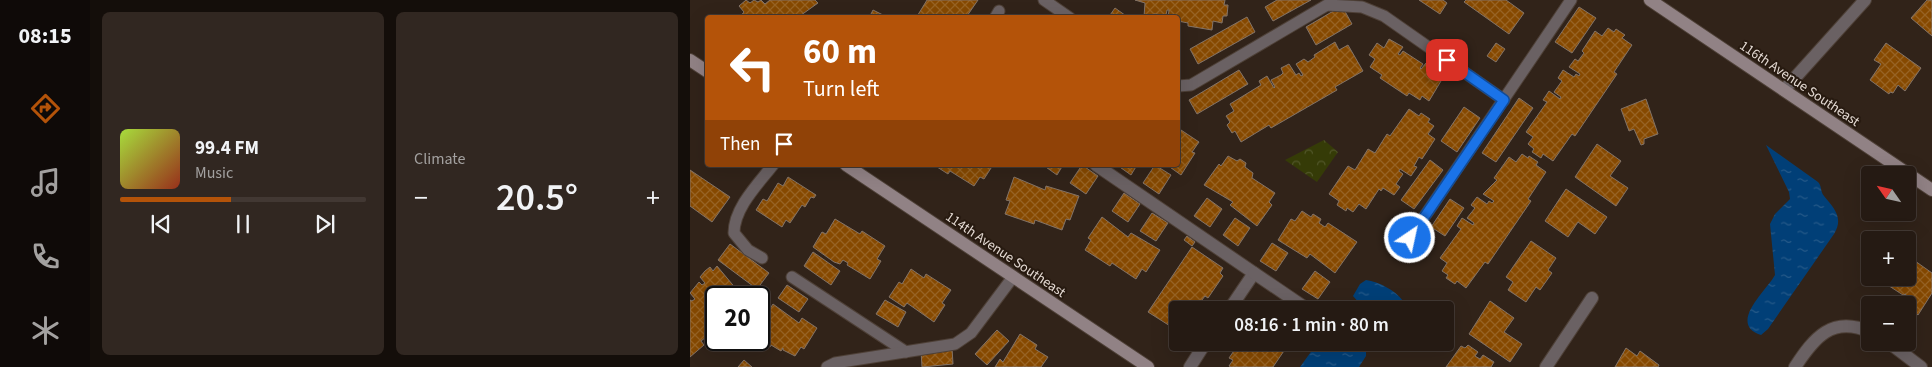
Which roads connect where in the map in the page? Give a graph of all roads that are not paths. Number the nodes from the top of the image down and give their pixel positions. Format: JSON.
{"nodes":[{"id":1,"x":1044,"y":0,"type":"edge"},
{"id":2,"x":1571,"y":0,"type":"edge"},
{"id":3,"x":1650,"y":0,"type":"edge"},
{"id":4,"x":1865,"y":0,"type":"edge"},
{"id":5,"x":1066,"y":15,"type":"edge"},
{"id":6,"x":690,"y":60,"type":"edge"},
{"id":7,"x":705,"y":70,"type":"edge"},
{"id":8,"x":1180,"y":86,"type":"edge"},
{"id":9,"x":1784,"y":90,"type":"junction"},
{"id":10,"x":1504,"y":100,"type":"junction"},
{"id":11,"x":772,"y":167,"type":"edge"},
{"id":12,"x":849,"y":167,"type":"edge"},
{"id":13,"x":1099,"y":167,"type":"edge"},
{"id":14,"x":1932,"y":190,"type":"edge"},
{"id":15,"x":1410,"y":238,"type":"dead end"},
{"id":16,"x":762,"y":258,"type":"dead end"},
{"id":17,"x":1254,"y":273,"type":"junction"},
{"id":18,"x":792,"y":277,"type":"dead end"},
{"id":19,"x":1013,"y":277,"type":"junction"},
{"id":20,"x":1592,"y":298,"type":"dead end"},
{"id":21,"x":1235,"y":301,"type":"edge"},
{"id":22,"x":1295,"y":301,"type":"edge"},
{"id":23,"x":1861,"y":329,"type":"edge"},
{"id":24,"x":1200,"y":351,"type":"edge"},
{"id":25,"x":1900,"y":351,"type":"edge"},
{"id":26,"x":906,"y":352,"type":"junction"},
{"id":27,"x":827,"y":367,"type":"edge"},
{"id":28,"x":1148,"y":367,"type":"edge"},
{"id":29,"x":1190,"y":367,"type":"edge"},
{"id":30,"x":1546,"y":367,"type":"edge"},
{"id":31,"x":1795,"y":367,"type":"edge"},
{"id":32,"x":1921,"y":367,"type":"edge"}],
"edges":[{"from":1,"to":5,"type":"lane"},
{"from":2,"to":10,"type":"lane"},
{"from":3,"to":9,"type":"street","name":"116th Avenue Southeast"},
{"from":4,"to":9,"type":"street"},
{"from":6,"to":7,"type":"street"},
{"from":8,"to":10,"type":"lane"},
{"from":9,"to":14,"type":"street","name":"116th Avenue Southeast"},
{"from":10,"to":15,"type":"lane"},
{"from":11,"to":16,"type":"lane"},
{"from":12,"to":19,"type":"street","name":"114th Avenue Southeast"},
{"from":13,"to":17,"type":"street"},
{"from":17,"to":21,"type":"street"},
{"from":17,"to":22,"type":"street"},
{"from":18,"to":26,"type":"lane"},
{"from":19,"to":26,"type":"lane"},
{"from":19,"to":28,"type":"street","name":"114th Avenue Southeast"},
{"from":20,"to":30,"type":"street"},
{"from":23,"to":31,"type":"street"},
{"from":24,"to":29,"type":"street"},
{"from":25,"to":32,"type":"street"},
{"from":26,"to":27,"type":"lane"}]}
